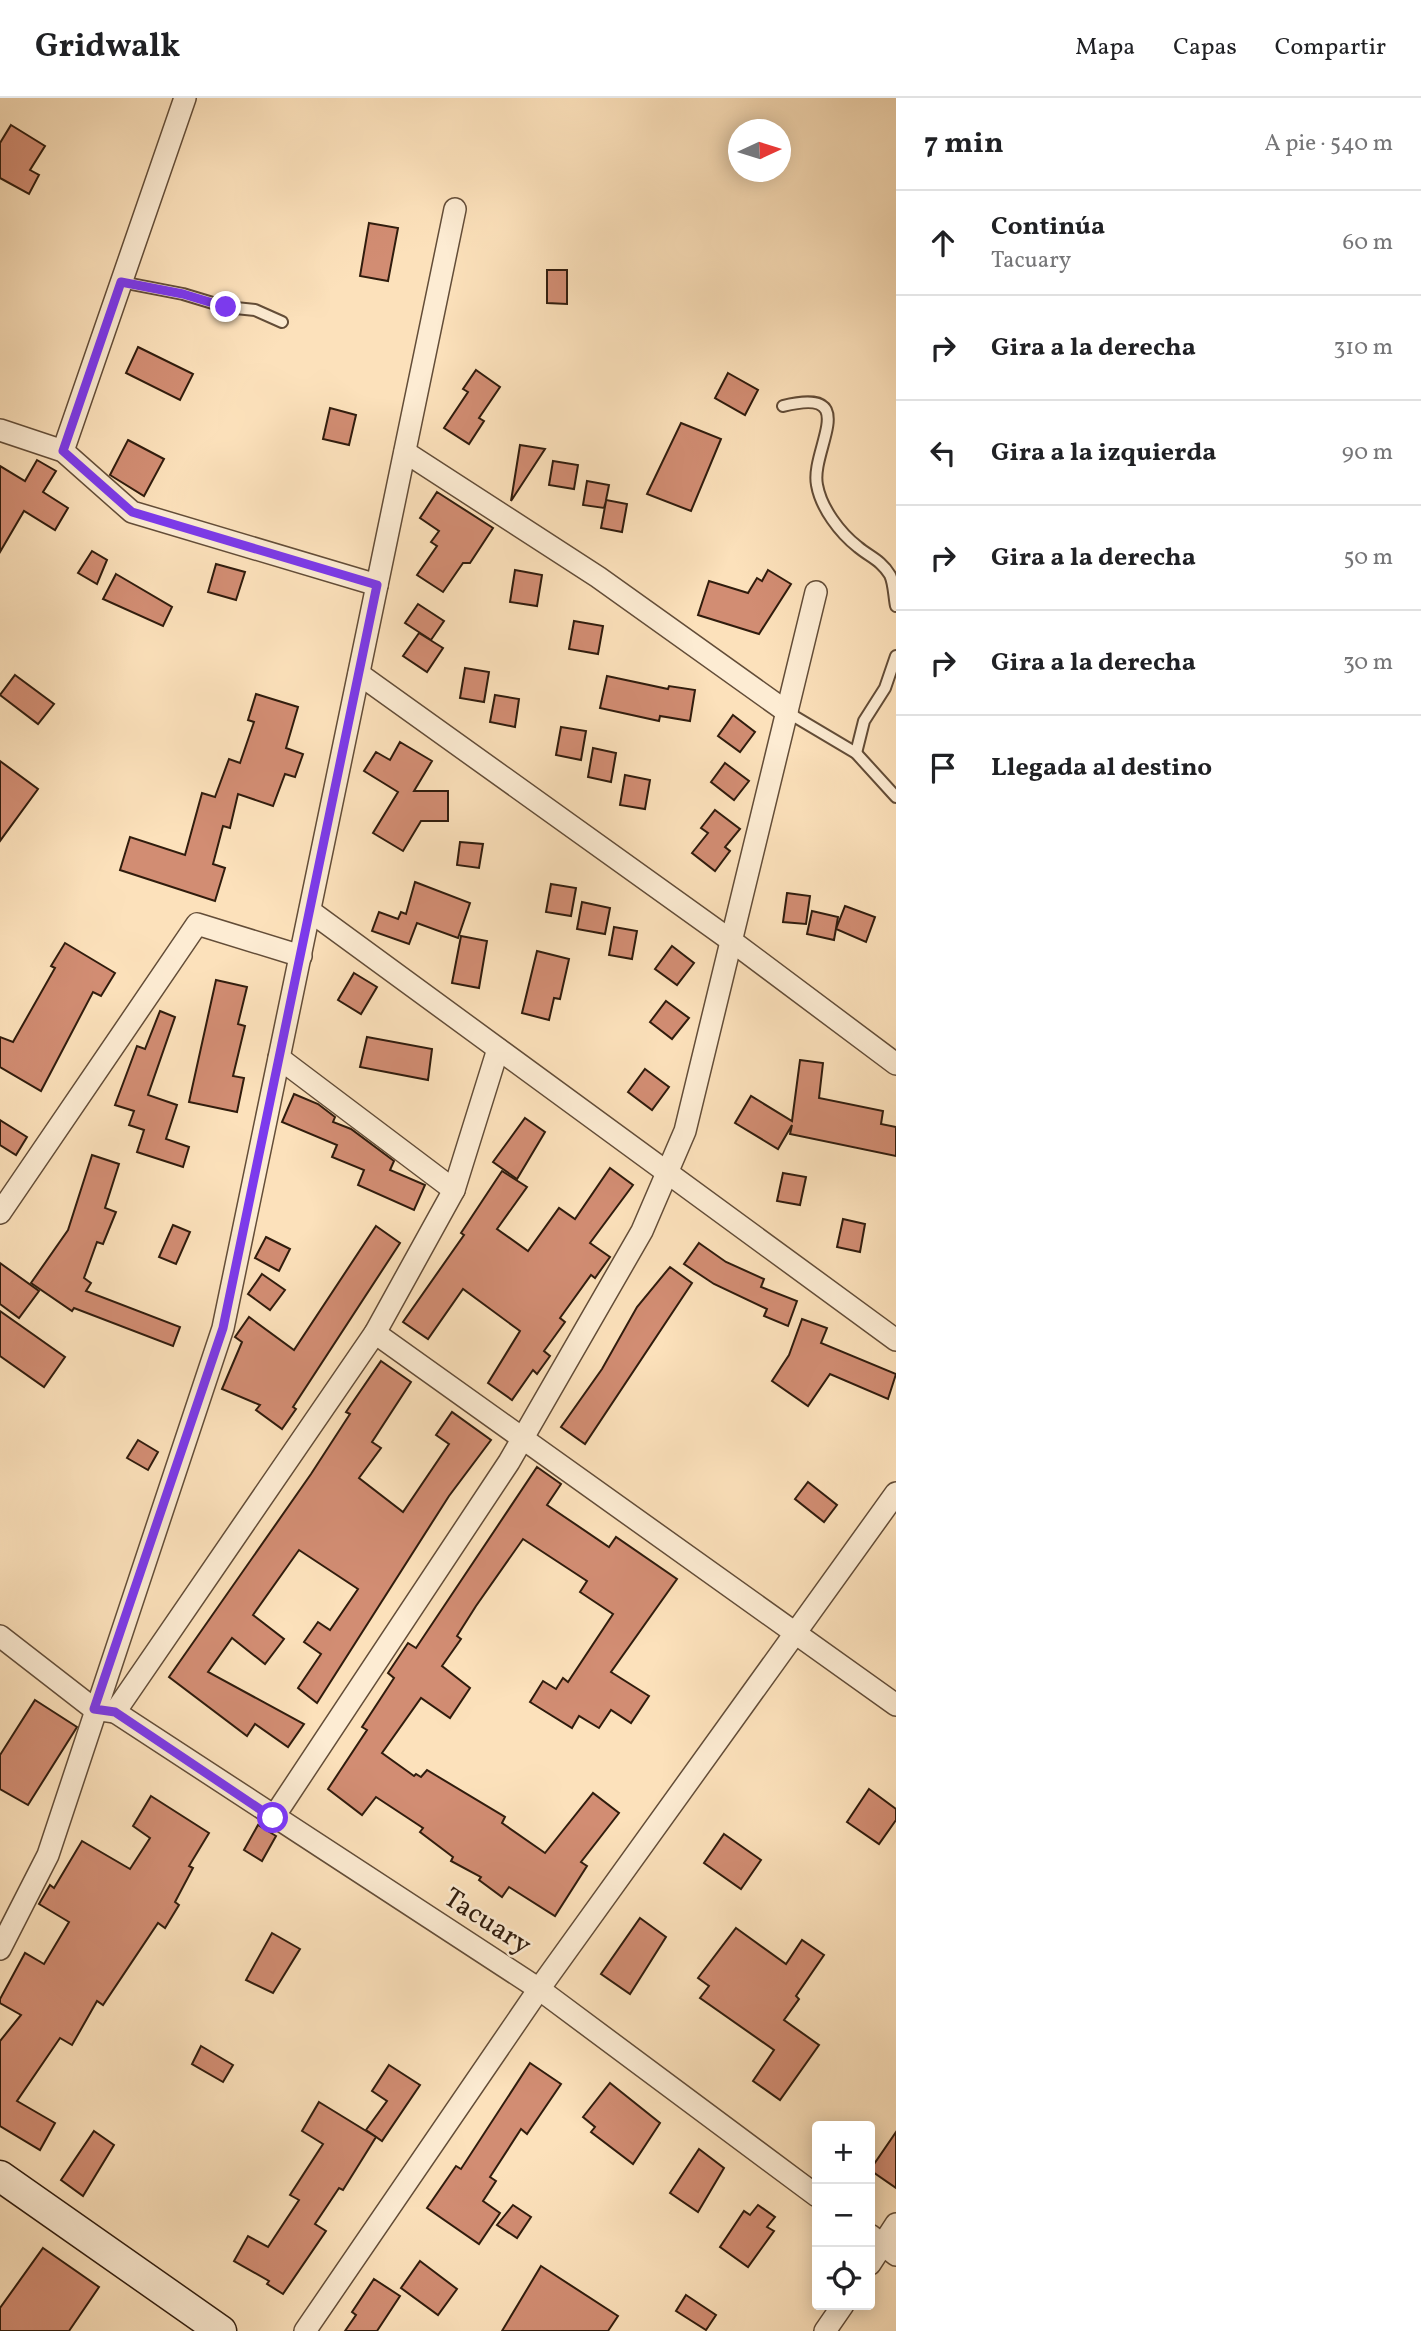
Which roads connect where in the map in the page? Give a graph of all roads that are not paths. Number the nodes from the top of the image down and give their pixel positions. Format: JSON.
{"nodes":[{"id":1,"x":185,"y":98,"type":"edge"},
{"id":2,"x":455,"y":209,"type":"dead end"},
{"id":3,"x":121,"y":282,"type":"junction"},
{"id":4,"x":282,"y":323,"type":"dead end"},
{"id":5,"x":783,"y":406,"type":"dead end"},
{"id":6,"x":2,"y":434,"type":"edge"},
{"id":7,"x":63,"y":451,"type":"junction"},
{"id":8,"x":405,"y":452,"type":"junction"},
{"id":9,"x":377,"y":585,"type":"junction"},
{"id":10,"x":816,"y":592,"type":"dead end"},
{"id":11,"x":896,"y":606,"type":"edge"},
{"id":12,"x":896,"y":656,"type":"edge"},
{"id":13,"x":359,"y":674,"type":"junction"},
{"id":14,"x":787,"y":712,"type":"junction"},
{"id":15,"x":856,"y":753,"type":"junction"},
{"id":16,"x":896,"y":797,"type":"edge"},
{"id":17,"x":310,"y":911,"type":"junction"},
{"id":18,"x":733,"y":942,"type":"junction"},
{"id":19,"x":301,"y":956,"type":"junction"},
{"id":20,"x":498,"y":1049,"type":"junction"},
{"id":21,"x":279,"y":1058,"type":"junction"},
{"id":22,"x":896,"y":1064,"type":"edge"},
{"id":23,"x":667,"y":1172,"type":"junction"},
{"id":24,"x":454,"y":1190,"type":"junction"},
{"id":25,"x":0,"y":1213,"type":"edge"},
{"id":26,"x":375,"y":1333,"type":"junction"},
{"id":27,"x":896,"y":1339,"type":"edge"},
{"id":28,"x":522,"y":1439,"type":"junction"},
{"id":29,"x":896,"y":1493,"type":"edge"},
{"id":30,"x":797,"y":1633,"type":"junction"},
{"id":31,"x":0,"y":1636,"type":"edge"},
{"id":32,"x":896,"y":1705,"type":"edge"},
{"id":33,"x":105,"y":1711,"type":"junction"},
{"id":34,"x":273,"y":1818,"type":"junction"},
{"id":35,"x":0,"y":1949,"type":"edge"},
{"id":36,"x":539,"y":1989,"type":"junction"},
{"id":37,"x":0,"y":2176,"type":"edge"},
{"id":38,"x":812,"y":2192,"type":"edge"},
{"id":39,"x":896,"y":2224,"type":"edge"},
{"id":40,"x":883,"y":2244,"type":"edge"},
{"id":41,"x":840,"y":2310,"type":"edge"},
{"id":42,"x":221,"y":2331,"type":"edge"},
{"id":43,"x":305,"y":2331,"type":"edge"},
{"id":44,"x":825,"y":2331,"type":"edge"}],
"edges":[{"from":1,"to":3,"type":"street"},
{"from":2,"to":8,"type":"street"},
{"from":3,"to":4,"type":"lane"},
{"from":3,"to":7,"type":"street"},
{"from":5,"to":11,"type":"lane"},
{"from":6,"to":7,"type":"street"},
{"from":7,"to":9,"type":"street"},
{"from":8,"to":9,"type":"street"},
{"from":8,"to":14,"type":"street"},
{"from":9,"to":13,"type":"street"},
{"from":10,"to":14,"type":"street"},
{"from":12,"to":15,"type":"lane"},
{"from":13,"to":17,"type":"street"},
{"from":13,"to":18,"type":"street"},
{"from":14,"to":15,"type":"lane"},
{"from":14,"to":18,"type":"street"},
{"from":15,"to":16,"type":"lane"},
{"from":17,"to":19,"type":"street"},
{"from":17,"to":20,"type":"street"},
{"from":18,"to":22,"type":"street"},
{"from":18,"to":23,"type":"street"},
{"from":19,"to":21,"type":"street"},
{"from":19,"to":25,"type":"street"},
{"from":20,"to":23,"type":"street"},
{"from":20,"to":24,"type":"street"},
{"from":21,"to":24,"type":"street"},
{"from":21,"to":33,"type":"street"},
{"from":23,"to":27,"type":"street"},
{"from":23,"to":28,"type":"street"},
{"from":24,"to":26,"type":"street"},
{"from":26,"to":28,"type":"street"},
{"from":26,"to":33,"type":"street"},
{"from":28,"to":30,"type":"street"},
{"from":28,"to":34,"type":"street"},
{"from":29,"to":30,"type":"street"},
{"from":30,"to":32,"type":"street"},
{"from":30,"to":36,"type":"street"},
{"from":31,"to":33,"type":"street","name":"Tacuary"},
{"from":33,"to":34,"type":"street","name":"Tacuary"},
{"from":33,"to":35,"type":"street"},
{"from":34,"to":36,"type":"street","name":"Tacuary"},
{"from":36,"to":38,"type":"street","name":"Tacuary"},
{"from":36,"to":43,"type":"street"},
{"from":37,"to":42,"type":"main road"},
{"from":39,"to":40,"type":"street"},
{"from":41,"to":44,"type":"street"}]}
